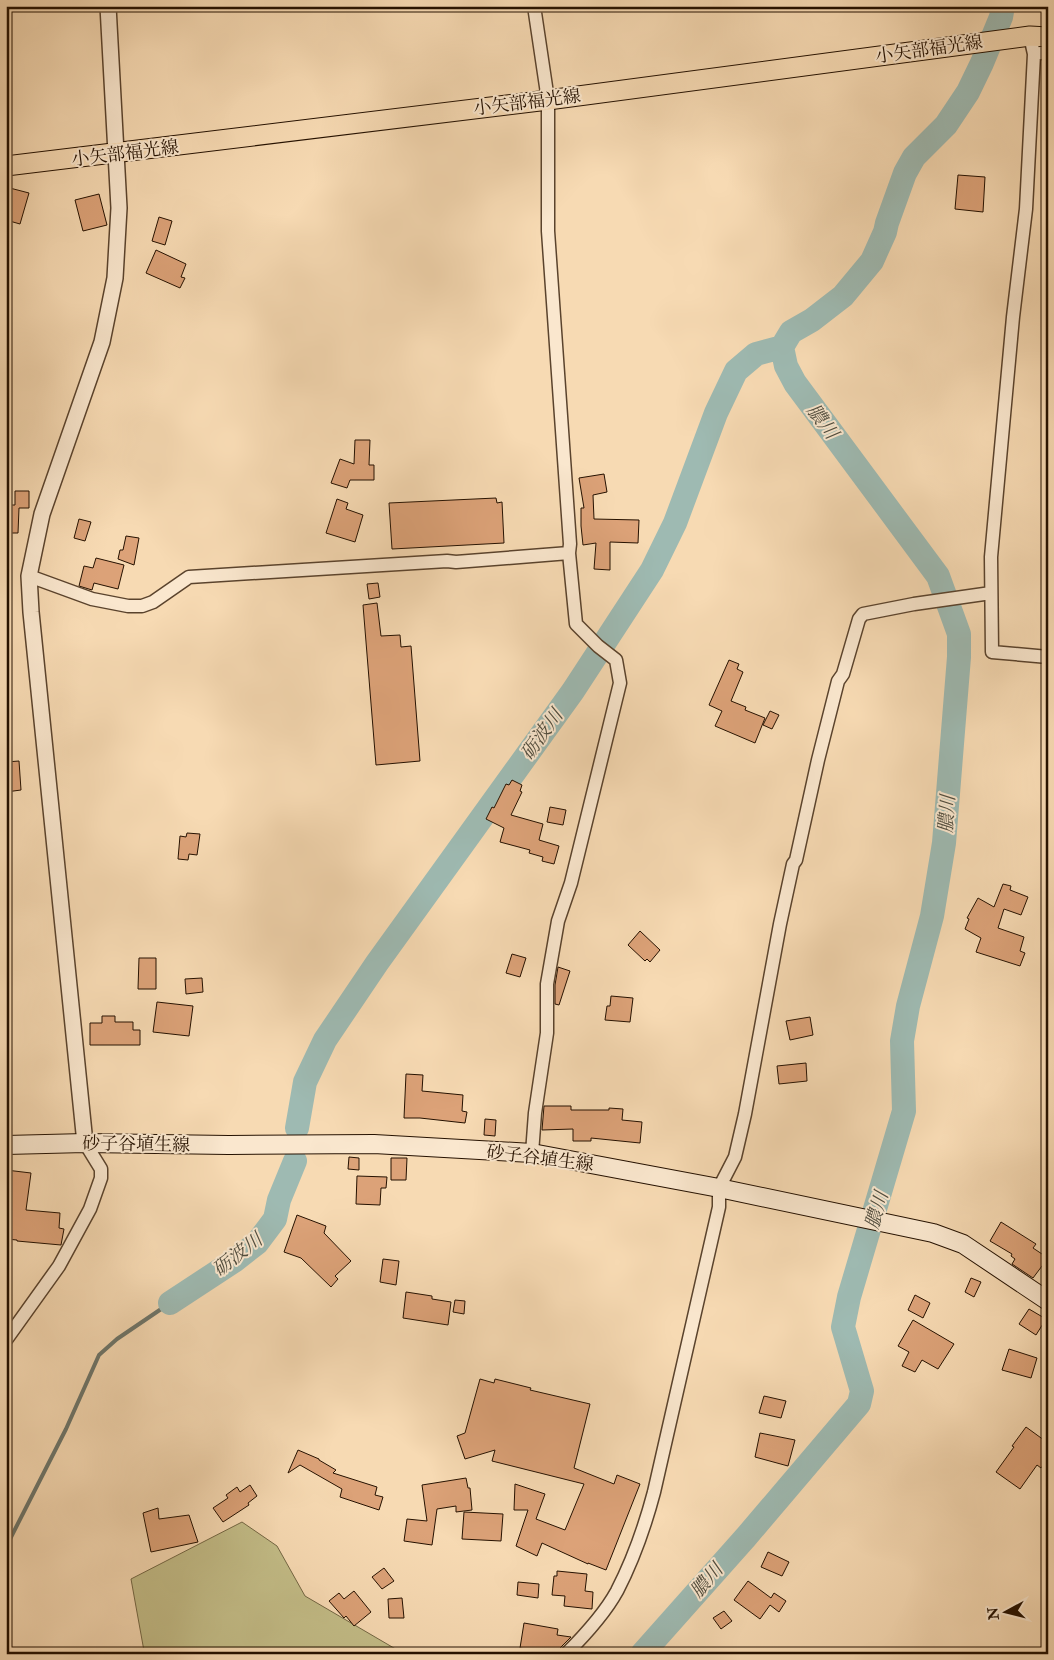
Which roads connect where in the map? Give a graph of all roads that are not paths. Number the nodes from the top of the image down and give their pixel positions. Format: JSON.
{"nodes":[{"id":1,"x":108,"y":6,"type":"edge"},
{"id":2,"x":534,"y":6,"type":"edge"},
{"id":3,"x":1037,"y":42,"type":"edge"},
{"id":4,"x":1048,"y":52,"type":"edge"},
{"id":5,"x":548,"y":100,"type":"junction"},
{"id":6,"x":116,"y":154,"type":"junction"},
{"id":7,"x":6,"y":166,"type":"edge"},
{"id":8,"x":569,"y":553,"type":"junction"},
{"id":9,"x":29,"y":576,"type":"junction"},
{"id":10,"x":989,"y":594,"type":"junction"},
{"id":11,"x":1048,"y":657,"type":"edge"},
{"id":12,"x":85,"y":1143,"type":"junction"},
{"id":13,"x":6,"y":1145,"type":"edge"},
{"id":14,"x":532,"y":1153,"type":"junction"},
{"id":15,"x":719,"y":1188,"type":"junction"},
{"id":16,"x":1048,"y":1301,"type":"edge"},
{"id":17,"x":6,"y":1340,"type":"edge"},
{"id":18,"x":566,"y":1654,"type":"edge"}],
"edges":[{"from":1,"to":6,"type":"street"},
{"from":2,"to":5,"type":"street"},
{"from":3,"to":4,"type":"street"},
{"from":3,"to":5,"type":"main road","name":"小矢部福光線"},
{"from":3,"to":10,"type":"street"},
{"from":5,"to":6,"type":"main road","name":"小矢部福光線"},
{"from":5,"to":8,"type":"street"},
{"from":6,"to":7,"type":"main road","name":"小矢部福光線"},
{"from":6,"to":9,"type":"street"},
{"from":8,"to":9,"type":"street"},
{"from":8,"to":14,"type":"street"},
{"from":9,"to":12,"type":"street"},
{"from":10,"to":11,"type":"street"},
{"from":10,"to":15,"type":"street"},
{"from":12,"to":13,"type":"main road","name":"砂子谷埴生線"},
{"from":12,"to":14,"type":"main road","name":"砂子谷埴生線"},
{"from":12,"to":17,"type":"street"},
{"from":14,"to":15,"type":"main road","name":"砂子谷埴生線"},
{"from":15,"to":16,"type":"main road","name":"砂子谷埴生線"},
{"from":15,"to":18,"type":"street"}]}
